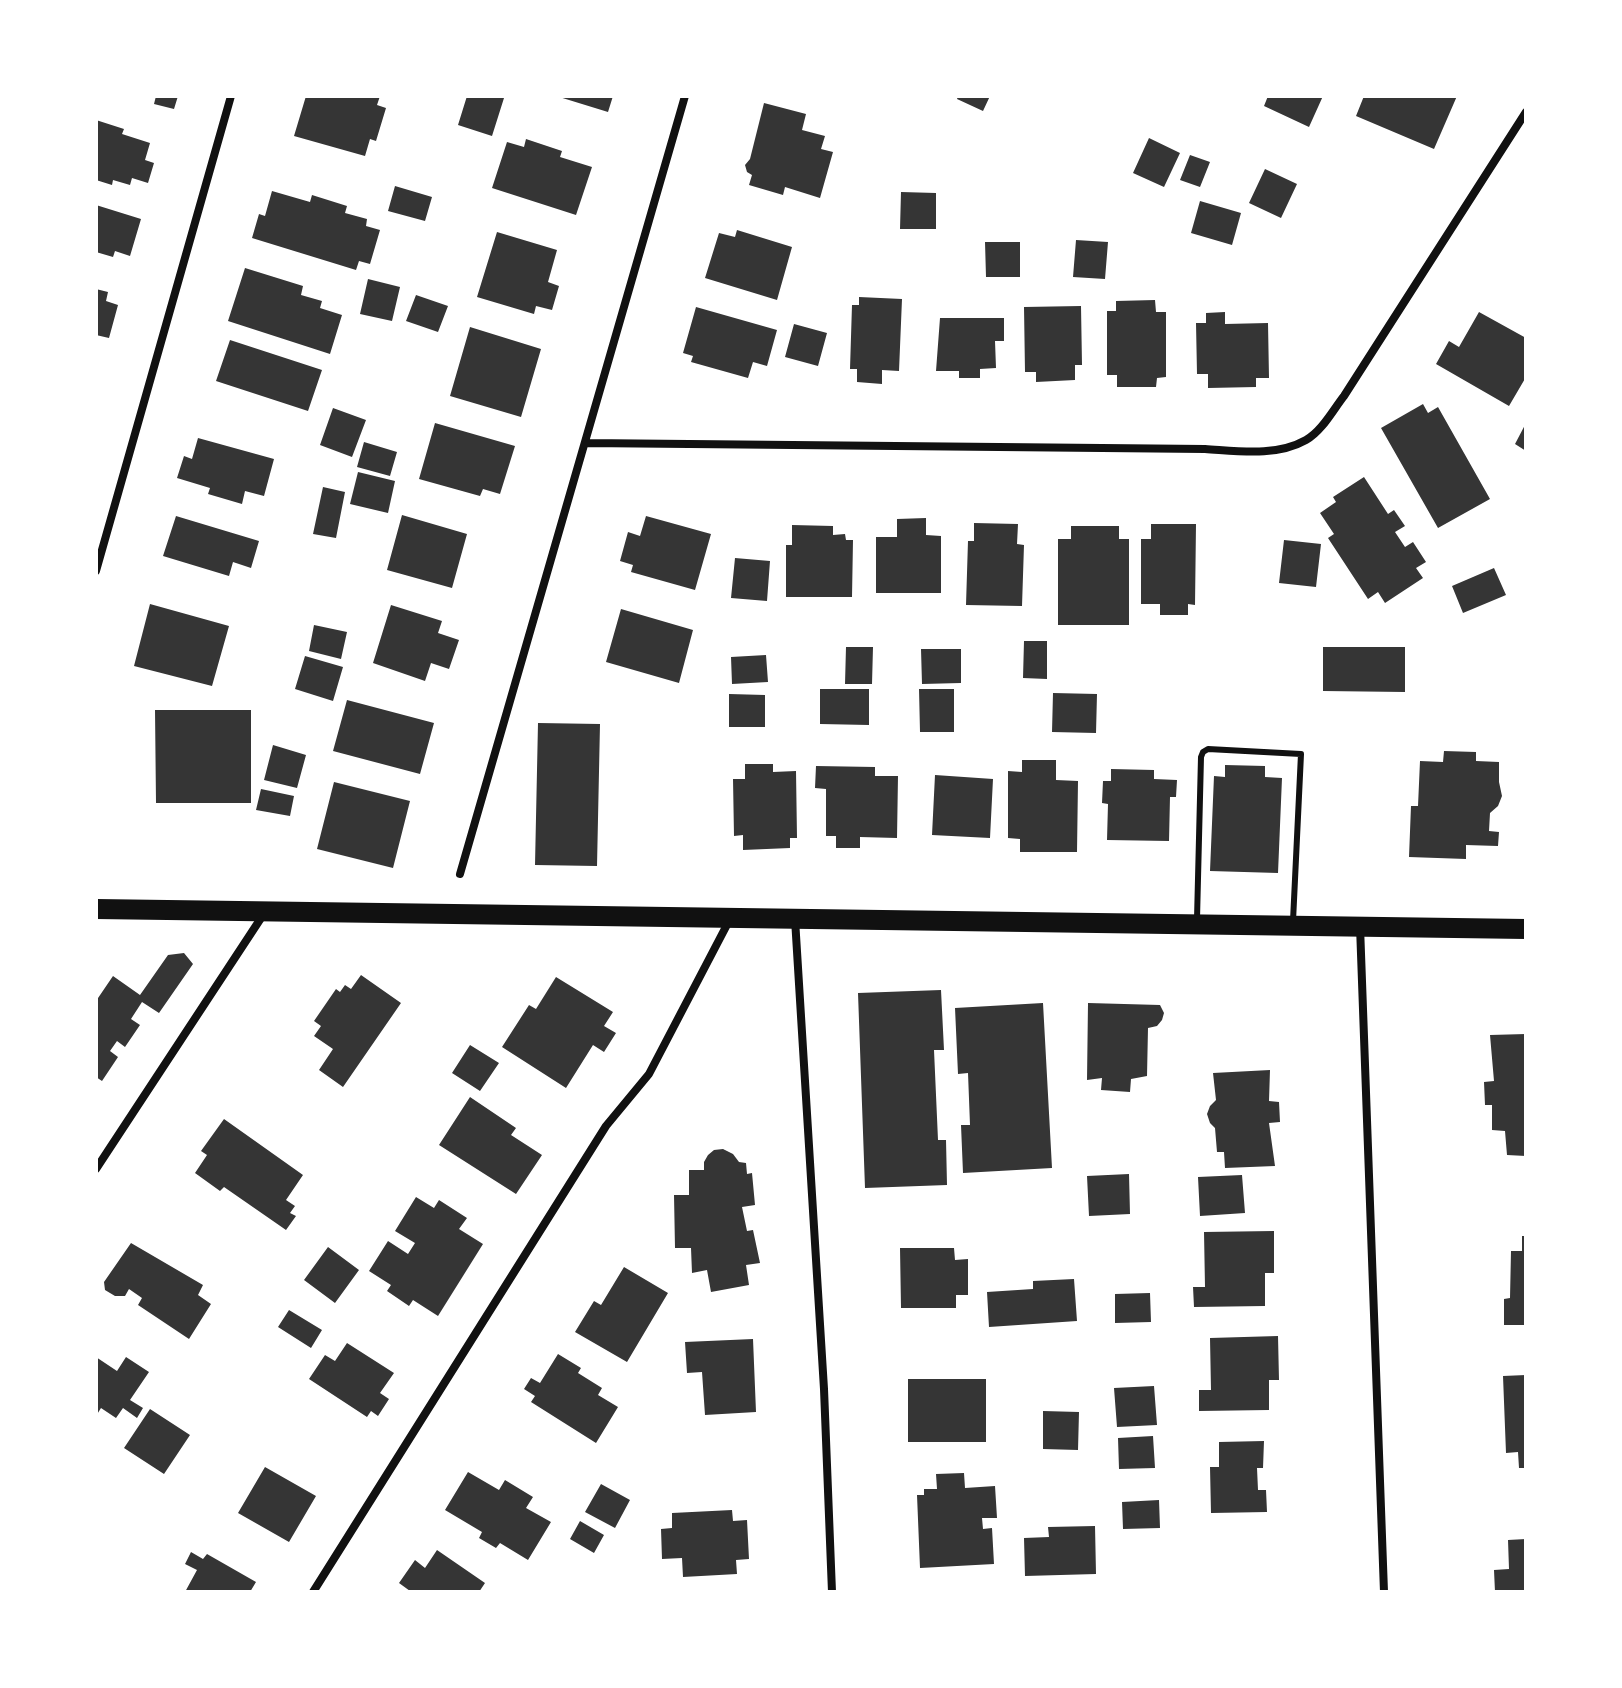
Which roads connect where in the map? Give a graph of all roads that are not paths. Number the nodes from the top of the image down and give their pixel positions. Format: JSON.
{"nodes":[{"id":1,"x":231,"y":96,"type":"edge"},
{"id":2,"x":685,"y":96,"type":"edge"},
{"id":3,"x":1526,"y":112,"type":"edge"},
{"id":4,"x":586,"y":443,"type":"junction"},
{"id":5,"x":96,"y":571,"type":"edge"},
{"id":6,"x":460,"y":874,"type":"dead end"},
{"id":7,"x":96,"y":909,"type":"edge"},
{"id":8,"x":266,"y":911,"type":"junction"},
{"id":9,"x":730,"y":918,"type":"junction"},
{"id":10,"x":795,"y":918,"type":"junction"},
{"id":11,"x":1197,"y":924,"type":"junction"},
{"id":12,"x":1293,"y":925,"type":"junction"},
{"id":13,"x":1360,"y":926,"type":"junction"},
{"id":14,"x":1526,"y":929,"type":"edge"},
{"id":15,"x":96,"y":1169,"type":"edge"},
{"id":16,"x":313,"y":1592,"type":"edge"},
{"id":17,"x":832,"y":1592,"type":"edge"},
{"id":18,"x":1384,"y":1592,"type":"edge"}],
"edges":[{"from":1,"to":5,"type":"street"},
{"from":2,"to":4,"type":"street"},
{"from":3,"to":4,"type":"street"},
{"from":4,"to":6,"type":"street"},
{"from":7,"to":8,"type":"main road"},
{"from":8,"to":9,"type":"main road"},
{"from":8,"to":15,"type":"street"},
{"from":9,"to":10,"type":"main road"},
{"from":9,"to":16,"type":"street"},
{"from":10,"to":11,"type":"main road"},
{"from":10,"to":17,"type":"street"},
{"from":11,"to":12,"type":"main road"},
{"from":11,"to":12,"type":"lane"},
{"from":12,"to":13,"type":"main road"},
{"from":13,"to":14,"type":"main road"},
{"from":13,"to":18,"type":"street"}]}
